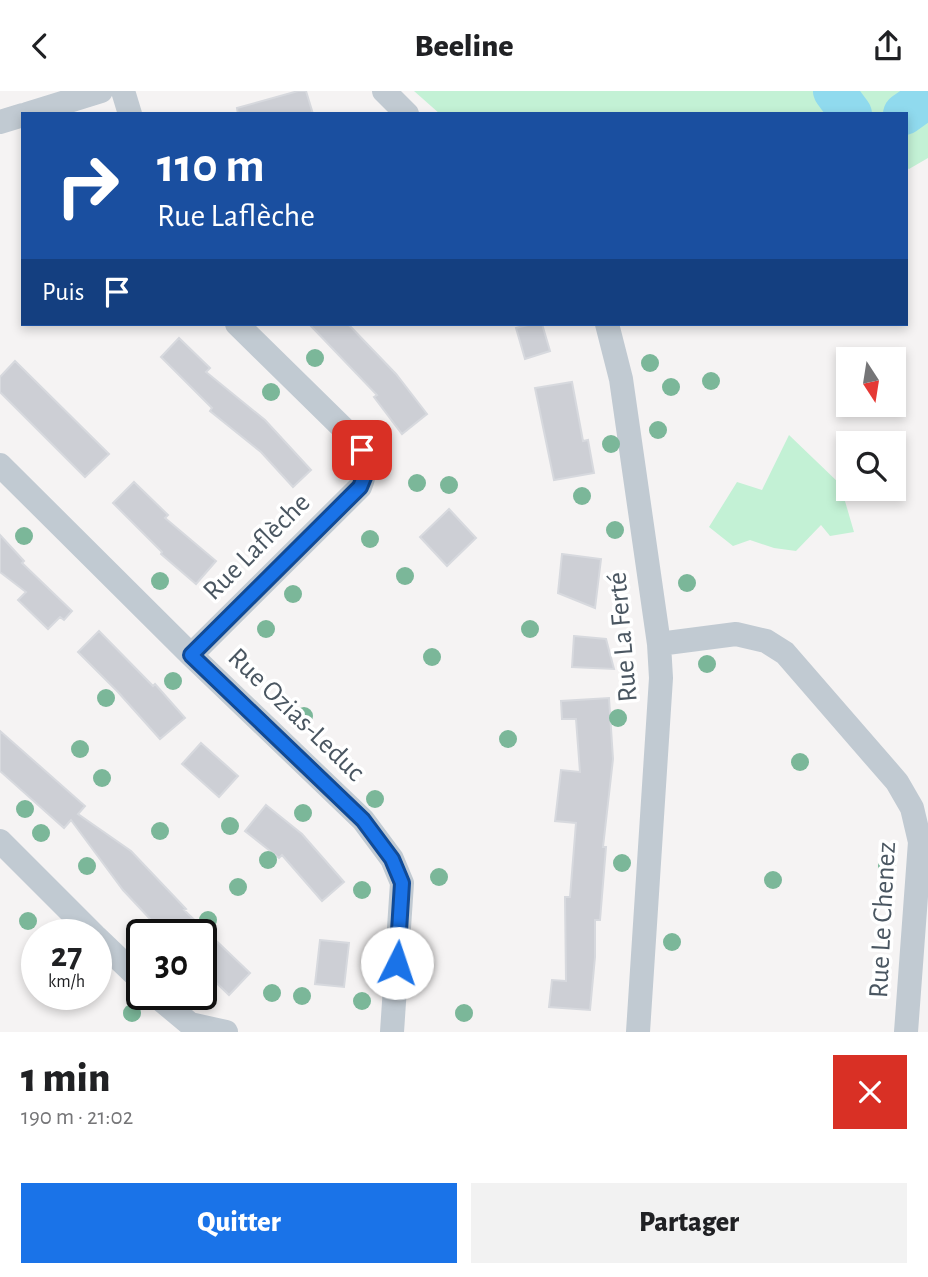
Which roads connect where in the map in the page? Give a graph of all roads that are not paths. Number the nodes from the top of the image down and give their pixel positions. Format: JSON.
{"nodes":[{"id":1,"x":101,"y":91,"type":"edge"},
{"id":2,"x":123,"y":91,"type":"edge"},
{"id":3,"x":384,"y":91,"type":"edge"},
{"id":4,"x":32,"y":112,"type":"edge"},
{"id":5,"x":129,"y":112,"type":"edge"},
{"id":6,"x":405,"y":112,"type":"edge"},
{"id":7,"x":21,"y":115,"type":"edge"},
{"id":8,"x":0,"y":122,"type":"edge"},
{"id":9,"x":239,"y":326,"type":"edge"},
{"id":10,"x":608,"y":326,"type":"edge"},
{"id":11,"x":0,"y":465,"type":"edge"},
{"id":12,"x":659,"y":645,"type":"junction"},
{"id":13,"x":191,"y":655,"type":"junction"},
{"id":14,"x":0,"y":841,"type":"edge"},
{"id":15,"x":78,"y":919,"type":"edge"},
{"id":16,"x":112,"y":953,"type":"edge"},
{"id":17,"x":126,"y":966,"type":"edge"},
{"id":18,"x":170,"y":1010,"type":"edge"},
{"id":19,"x":226,"y":1032,"type":"edge"},
{"id":20,"x":392,"y":1032,"type":"edge"},
{"id":21,"x":638,"y":1032,"type":"edge"},
{"id":22,"x":906,"y":1032,"type":"edge"}],
"edges":[{"from":1,"to":4,"type":"street"},
{"from":2,"to":5,"type":"street"},
{"from":3,"to":6,"type":"street"},
{"from":7,"to":8,"type":"street"},
{"from":9,"to":13,"type":"street","name":"Rue Laflèche"},
{"from":10,"to":12,"type":"street","name":"Rue La Ferté"},
{"from":11,"to":13,"type":"street","name":"Rue Ozias-Leduc"},
{"from":12,"to":21,"type":"street","name":"Rue La Ferté"},
{"from":12,"to":22,"type":"street","name":"Rue Le Chenez"},
{"from":13,"to":20,"type":"street","name":"Rue Ozias-Leduc"},
{"from":14,"to":15,"type":"street"},
{"from":16,"to":17,"type":"street"},
{"from":18,"to":19,"type":"street"}]}
